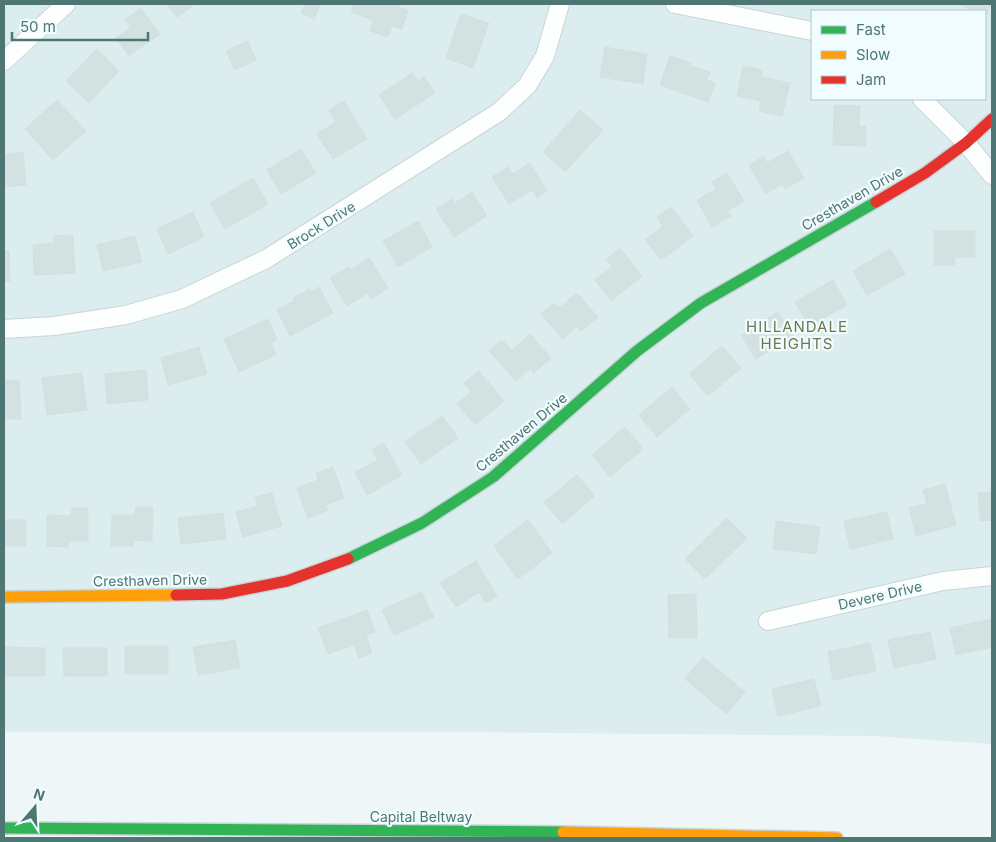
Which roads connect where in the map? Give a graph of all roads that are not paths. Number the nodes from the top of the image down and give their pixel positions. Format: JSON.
{"nodes":[{"id":1,"x":66,"y":4,"type":"edge"},
{"id":2,"x":560,"y":4,"type":"edge"},
{"id":3,"x":675,"y":4,"type":"edge"},
{"id":4,"x":811,"y":32,"type":"edge"},
{"id":5,"x":4,"y":61,"type":"edge"},
{"id":6,"x":923,"y":100,"type":"edge"},
{"id":7,"x":992,"y":119,"type":"edge"},
{"id":8,"x":966,"y":143,"type":"junction"},
{"id":9,"x":992,"y":175,"type":"edge"},
{"id":10,"x":4,"y":329,"type":"edge"},
{"id":11,"x":992,"y":576,"type":"edge"},
{"id":12,"x":4,"y":597,"type":"edge"},
{"id":13,"x":768,"y":621,"type":"dead end"},
{"id":14,"x":4,"y":828,"type":"edge"},
{"id":15,"x":837,"y":838,"type":"edge"}],
"edges":[{"from":1,"to":5,"type":"street"},
{"from":2,"to":10,"type":"street","name":"Brock Drive"},
{"from":3,"to":4,"type":"street"},
{"from":6,"to":8,"type":"street"},
{"from":7,"to":8,"type":"main road","name":"Cresthaven Drive"},
{"from":8,"to":9,"type":"street"},
{"from":8,"to":12,"type":"main road","name":"Cresthaven Drive"},
{"from":11,"to":13,"type":"street","name":"Devere Drive"},
{"from":14,"to":15,"type":"main road","name":"Capital Beltway"}]}
